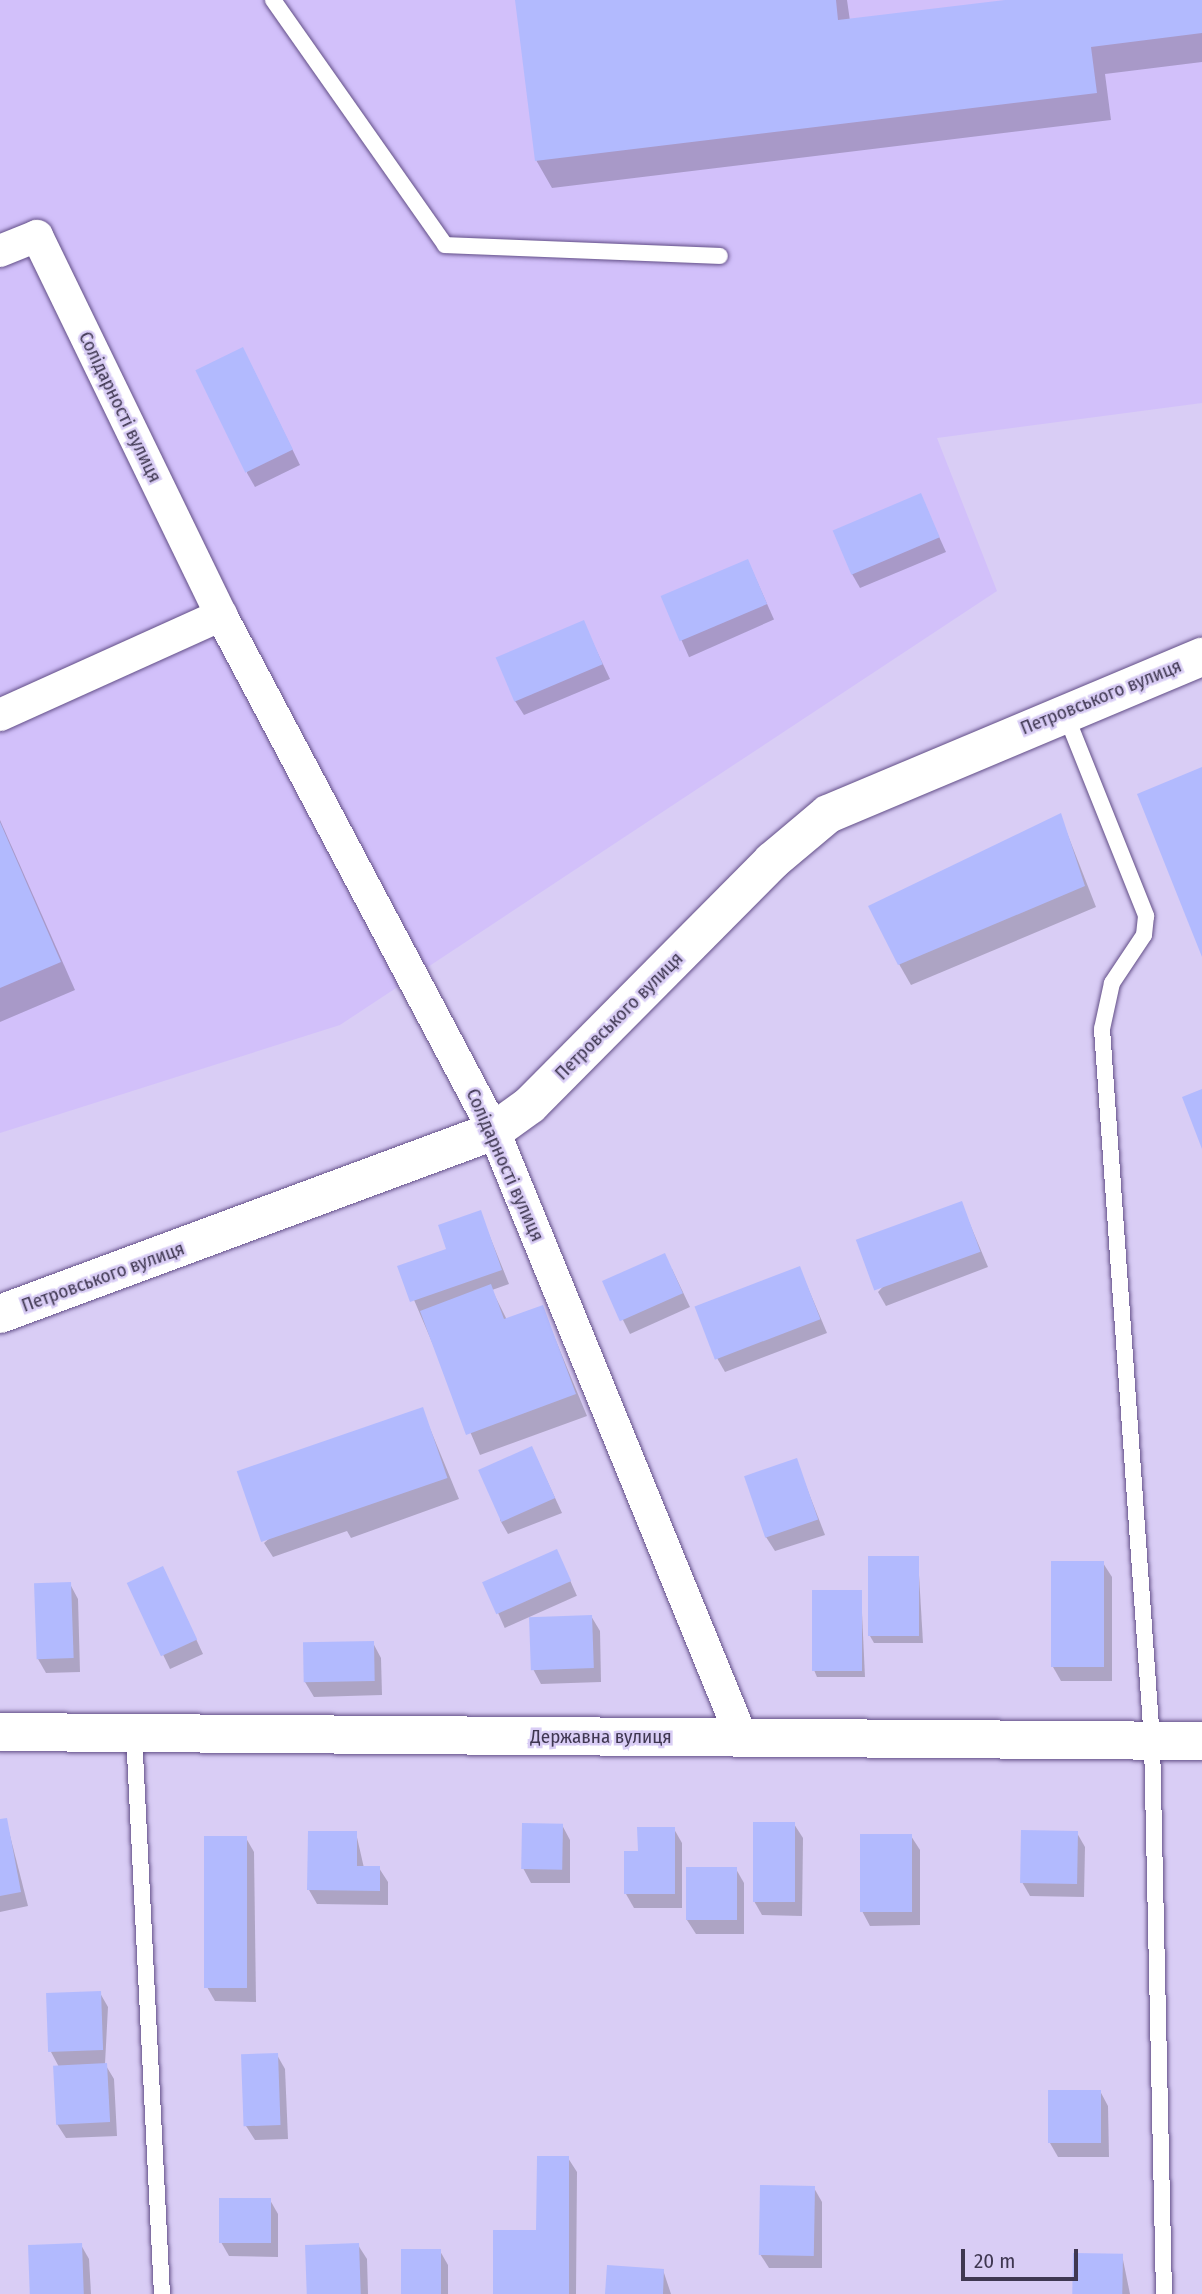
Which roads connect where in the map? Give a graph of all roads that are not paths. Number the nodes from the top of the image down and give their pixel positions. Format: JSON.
{"nodes":[{"id":1,"x":273,"y":0,"type":"edge"},
{"id":2,"x":0,"y":251,"type":"edge"},
{"id":3,"x":720,"y":256,"type":"dead end"},
{"id":4,"x":220,"y":615,"type":"junction"},
{"id":5,"x":1202,"y":657,"type":"edge"},
{"id":6,"x":1064,"y":711,"type":"junction"},
{"id":7,"x":0,"y":715,"type":"edge"},
{"id":8,"x":494,"y":1131,"type":"junction"},
{"id":9,"x":0,"y":1314,"type":"edge"},
{"id":10,"x":0,"y":1732,"type":"edge"},
{"id":11,"x":134,"y":1733,"type":"junction"},
{"id":12,"x":742,"y":1738,"type":"junction"},
{"id":13,"x":1152,"y":1740,"type":"junction"},
{"id":14,"x":1202,"y":1741,"type":"edge"},
{"id":15,"x":162,"y":2294,"type":"edge"},
{"id":16,"x":1164,"y":2294,"type":"edge"}],
"edges":[{"from":1,"to":3,"type":"lane"},
{"from":2,"to":4,"type":"street","name":"Солідарності вулиця"},
{"from":4,"to":7,"type":"street"},
{"from":4,"to":8,"type":"street","name":"Солідарності вулиця"},
{"from":5,"to":6,"type":"main road","name":"Петровського вулиця"},
{"from":6,"to":8,"type":"main road","name":"Петровського вулиця"},
{"from":6,"to":13,"type":"lane"},
{"from":8,"to":9,"type":"main road","name":"Петровського вулиця"},
{"from":8,"to":12,"type":"street","name":"Солідарності вулиця"},
{"from":10,"to":11,"type":"main road","name":"Державна вулиця"},
{"from":11,"to":12,"type":"main road","name":"Державна вулиця"},
{"from":11,"to":15,"type":"lane"},
{"from":12,"to":13,"type":"main road","name":"Державна вулиця"},
{"from":13,"to":14,"type":"main road","name":"Державна вулиця"},
{"from":13,"to":16,"type":"lane"}]}
